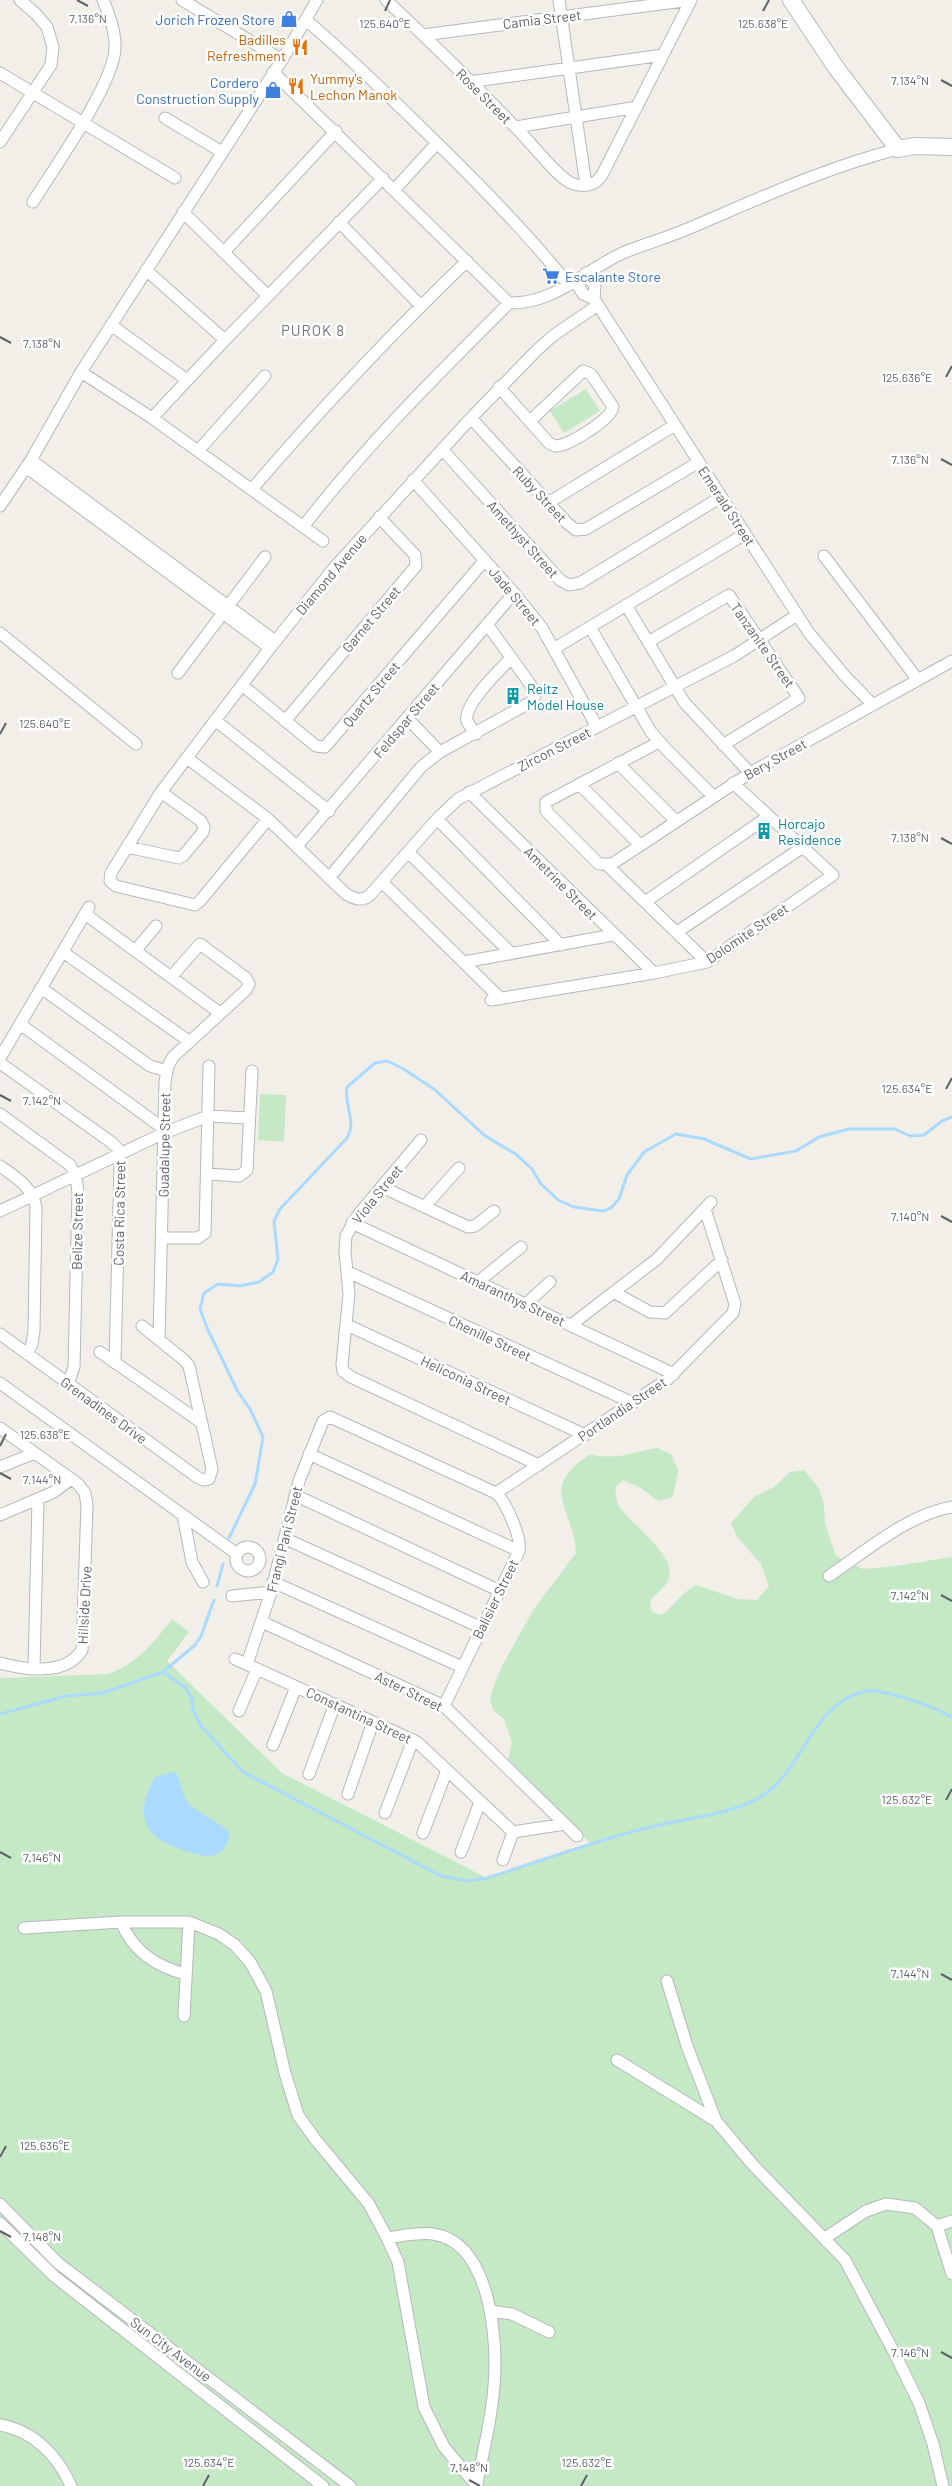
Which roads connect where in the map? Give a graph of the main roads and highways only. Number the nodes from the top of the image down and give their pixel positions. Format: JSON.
{"nodes":[{"id":1,"x":791,"y":0,"type":"edge"},
{"id":2,"x":952,"y":147,"type":"edge"}],
"edges":[{"from":1,"to":2,"type":"main road"}]}
